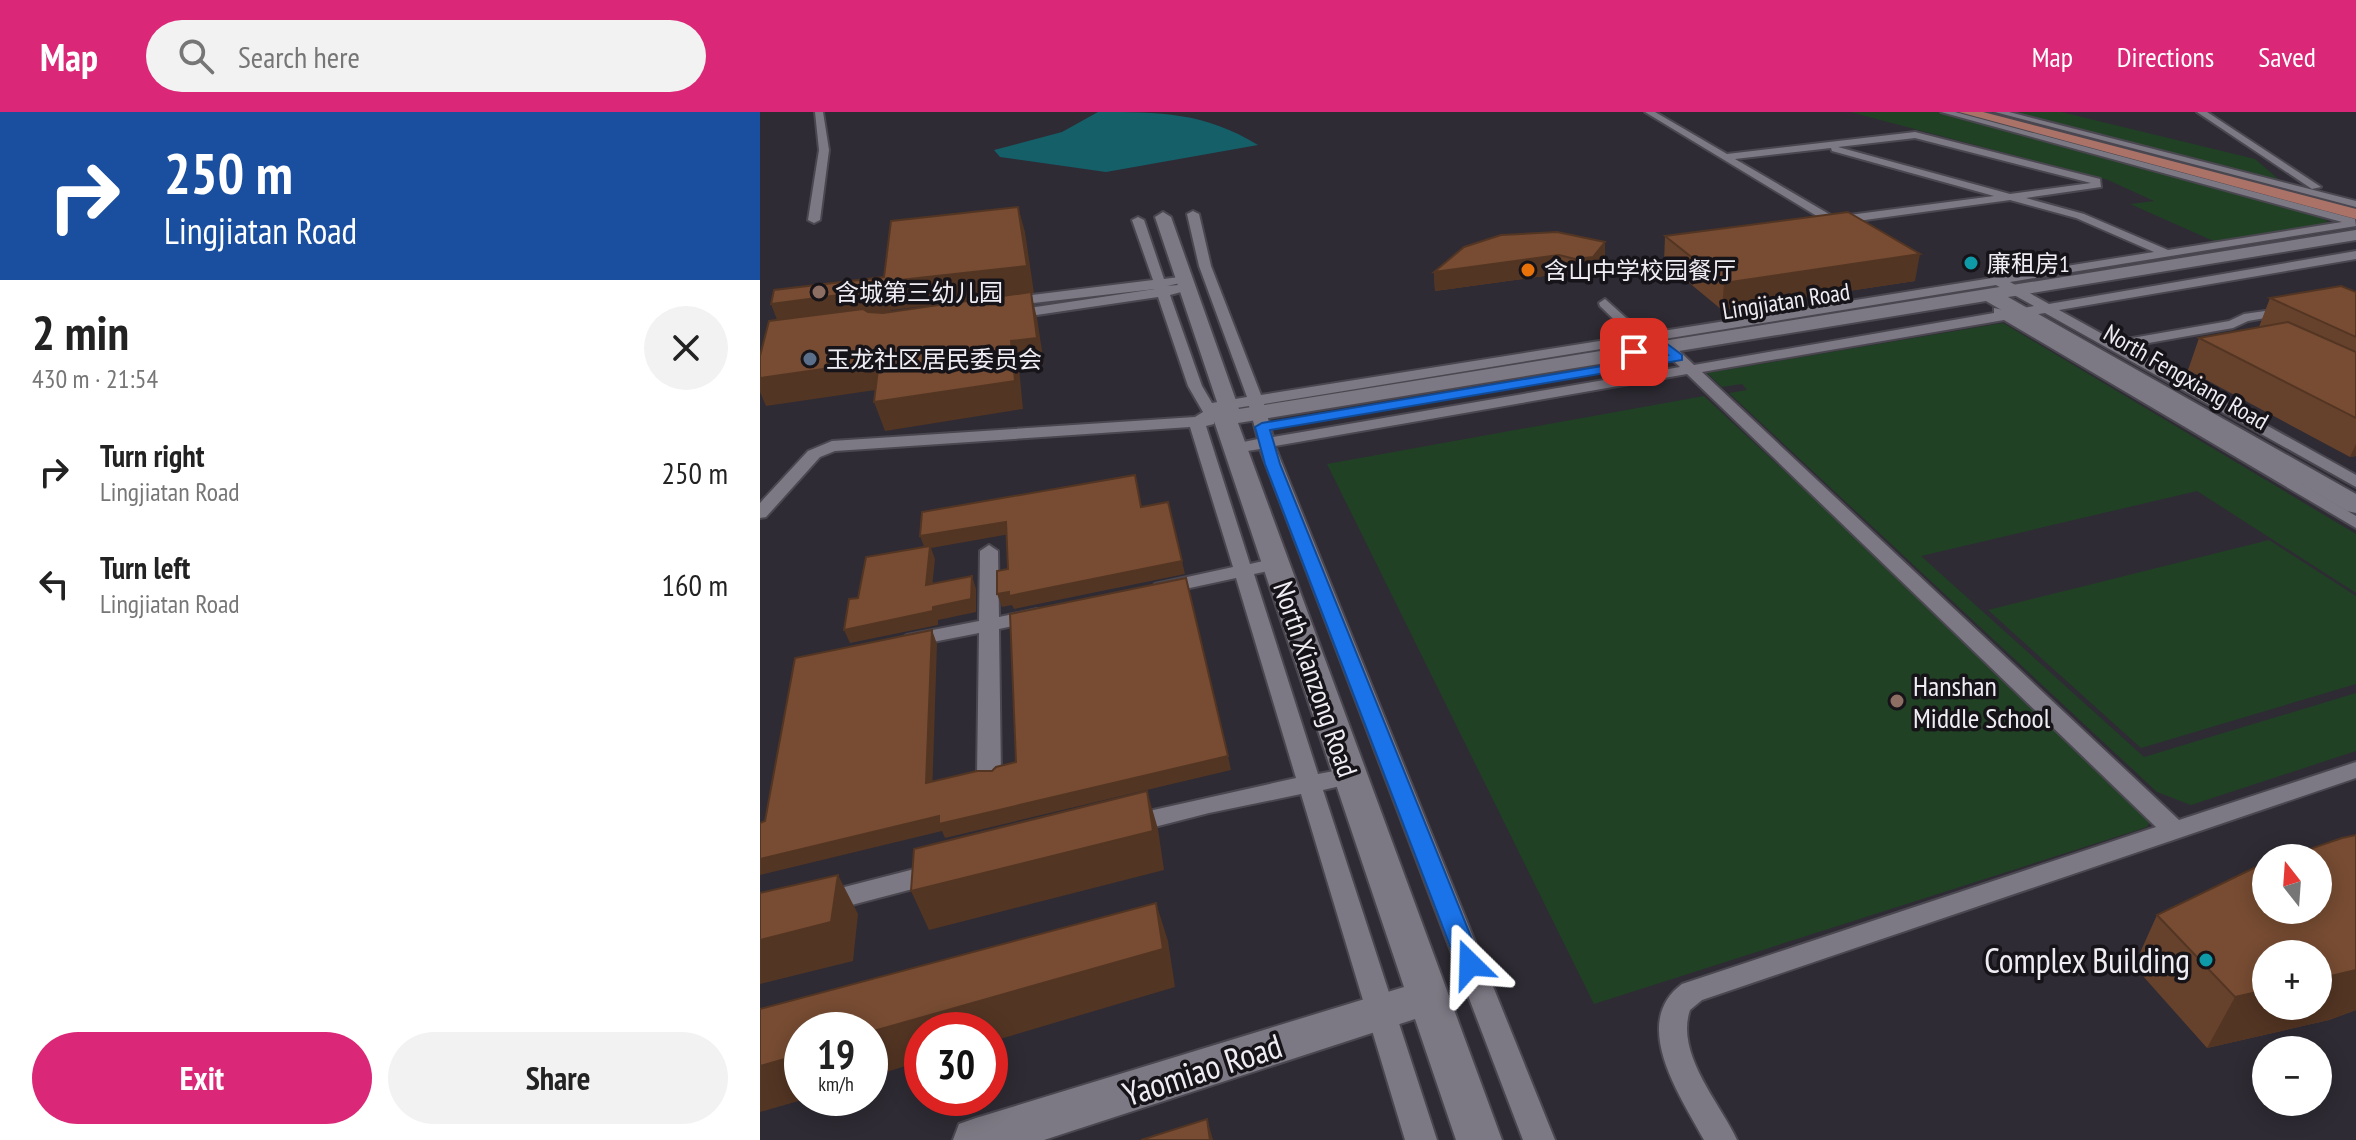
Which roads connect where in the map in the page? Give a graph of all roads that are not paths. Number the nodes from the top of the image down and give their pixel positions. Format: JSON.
{"nodes":[{"id":1,"x":819,"y":112,"type":"edge"},
{"id":2,"x":1649,"y":112,"type":"edge"},
{"id":3,"x":1945,"y":112,"type":"edge"},
{"id":4,"x":1966,"y":112,"type":"edge"},
{"id":5,"x":1980,"y":112,"type":"edge"},
{"id":6,"x":1999,"y":112,"type":"edge"},
{"id":7,"x":2201,"y":112,"type":"edge"},
{"id":8,"x":1824,"y":146,"type":"junction"},
{"id":9,"x":1726,"y":157,"type":"junction"},
{"id":10,"x":2010,"y":198,"type":"junction"},
{"id":11,"x":2354,"y":207,"type":"edge"},
{"id":12,"x":1193,"y":214,"type":"dead end"},
{"id":13,"x":1163,"y":217,"type":"dead end"},
{"id":14,"x":814,"y":220,"type":"dead end"},
{"id":15,"x":1138,"y":220,"type":"dead end"},
{"id":16,"x":1833,"y":221,"type":"junction"},
{"id":17,"x":2356,"y":223,"type":"edge"},
{"id":18,"x":2356,"y":235,"type":"edge"},
{"id":19,"x":1857,"y":236,"type":"edge"},
{"id":20,"x":2356,"y":245,"type":"edge"},
{"id":21,"x":2167,"y":254,"type":"junction"},
{"id":22,"x":2356,"y":255,"type":"edge"},
{"id":23,"x":2185,"y":262,"type":"junction"},
{"id":24,"x":1188,"y":284,"type":"junction"},
{"id":25,"x":1990,"y":297,"type":"junction"},
{"id":26,"x":1605,"y":303,"type":"dead end"},
{"id":27,"x":2300,"y":308,"type":"edge"},
{"id":28,"x":996,"y":310,"type":"edge"},
{"id":29,"x":1643,"y":340,"type":"junction"},
{"id":30,"x":2113,"y":345,"type":"junction"},
{"id":31,"x":2086,"y":350,"type":"junction"},
{"id":32,"x":1677,"y":358,"type":"junction"},
{"id":33,"x":1237,"y":422,"type":"junction"},
{"id":34,"x":2356,"y":482,"type":"edge"},
{"id":35,"x":2356,"y":505,"type":"edge"},
{"id":36,"x":760,"y":513,"type":"edge"},
{"id":37,"x":2356,"y":523,"type":"edge"},
{"id":38,"x":989,"y":551,"type":"dead end"},
{"id":39,"x":1259,"y":568,"type":"junction"},
{"id":40,"x":1138,"y":593,"type":"edge"},
{"id":41,"x":1064,"y":609,"type":"edge"},
{"id":42,"x":989,"y":625,"type":"junction"},
{"id":43,"x":886,"y":645,"type":"edge"},
{"id":44,"x":2356,"y":770,"type":"edge"},
{"id":45,"x":989,"y":776,"type":"edge"},
{"id":46,"x":1350,"y":776,"type":"junction"},
{"id":47,"x":1310,"y":784,"type":"junction"},
{"id":48,"x":2174,"y":830,"type":"junction"},
{"id":49,"x":1103,"y":831,"type":"edge"},
{"id":50,"x":967,"y":866,"type":"edge"},
{"id":51,"x":804,"y":907,"type":"edge"},
{"id":52,"x":1429,"y":997,"type":"junction"},
{"id":53,"x":1381,"y":1012,"type":"junction"},
{"id":54,"x":976,"y":1140,"type":"edge"},
{"id":55,"x":1421,"y":1140,"type":"edge"},
{"id":56,"x":1479,"y":1140,"type":"edge"},
{"id":57,"x":1539,"y":1140,"type":"edge"},
{"id":58,"x":1721,"y":1140,"type":"edge"}],
"edges":[{"from":1,"to":14,"type":"street"},
{"from":2,"to":9,"type":"street"},
{"from":3,"to":17,"type":"street"},
{"from":4,"to":11,"type":"main road"},
{"from":5,"to":11,"type":"main road"},
{"from":6,"to":11,"type":"street"},
{"from":7,"to":11,"type":"street"},
{"from":8,"to":9,"type":"street"},
{"from":8,"to":10,"type":"street"},
{"from":8,"to":10,"type":"street"},
{"from":9,"to":16,"type":"street"},
{"from":10,"to":16,"type":"street"},
{"from":10,"to":21,"type":"street"},
{"from":12,"to":33,"type":"street"},
{"from":13,"to":24,"type":"main road","name":"North Xianzong Road"},
{"from":15,"to":33,"type":"street"},
{"from":16,"to":19,"type":"street"},
{"from":17,"to":21,"type":"street"},
{"from":18,"to":23,"type":"main road","name":"Lingjiatan Road"},
{"from":20,"to":25,"type":"main road","name":"Lingjiatan Road"},
{"from":21,"to":23,"type":"street"},
{"from":21,"to":25,"type":"street"},
{"from":22,"to":25,"type":"street"},
{"from":23,"to":25,"type":"main road","name":"Lingjiatan Road"},
{"from":24,"to":28,"type":"street"},
{"from":24,"to":33,"type":"main road","name":"North Xianzong Road"},
{"from":25,"to":29,"type":"street"},
{"from":25,"to":30,"type":"street"},
{"from":25,"to":31,"type":"main road","name":"North Fengxiang Road"},
{"from":25,"to":32,"type":"main road","name":"Lingjiatan Road"},
{"from":25,"to":32,"type":"main road","name":"Lingjiatan Road"},
{"from":25,"to":37,"type":"street"},
{"from":26,"to":29,"type":"street"},
{"from":27,"to":30,"type":"street"},
{"from":29,"to":32,"type":"street"},
{"from":29,"to":33,"type":"street"},
{"from":30,"to":31,"type":"street"},
{"from":30,"to":34,"type":"street"},
{"from":31,"to":35,"type":"main road","name":"North Fengxiang Road"},
{"from":32,"to":33,"type":"main road","name":"Lingjiatan Road"},
{"from":32,"to":48,"type":"street"},
{"from":33,"to":36,"type":"street"},
{"from":33,"to":39,"type":"main road","name":"North Xianzong Road"},
{"from":33,"to":57,"type":"street"},
{"from":38,"to":42,"type":"street"},
{"from":39,"to":40,"type":"street"},
{"from":39,"to":46,"type":"main road","name":"North Xianzong Road"},
{"from":39,"to":47,"type":"street"},
{"from":41,"to":42,"type":"street"},
{"from":42,"to":43,"type":"street"},
{"from":42,"to":45,"type":"street"},
{"from":44,"to":48,"type":"street"},
{"from":46,"to":47,"type":"street"},
{"from":46,"to":52,"type":"main road","name":"North Xianzong Road"},
{"from":47,"to":49,"type":"street"},
{"from":47,"to":53,"type":"street"},
{"from":48,"to":58,"type":"street"},
{"from":50,"to":51,"type":"street"},
{"from":52,"to":53,"type":"main road","name":"Yaomiao Road"},
{"from":52,"to":56,"type":"main road","name":"North Xianzong Road"},
{"from":53,"to":54,"type":"main road","name":"Yaomiao Road"},
{"from":53,"to":55,"type":"street"}]}
